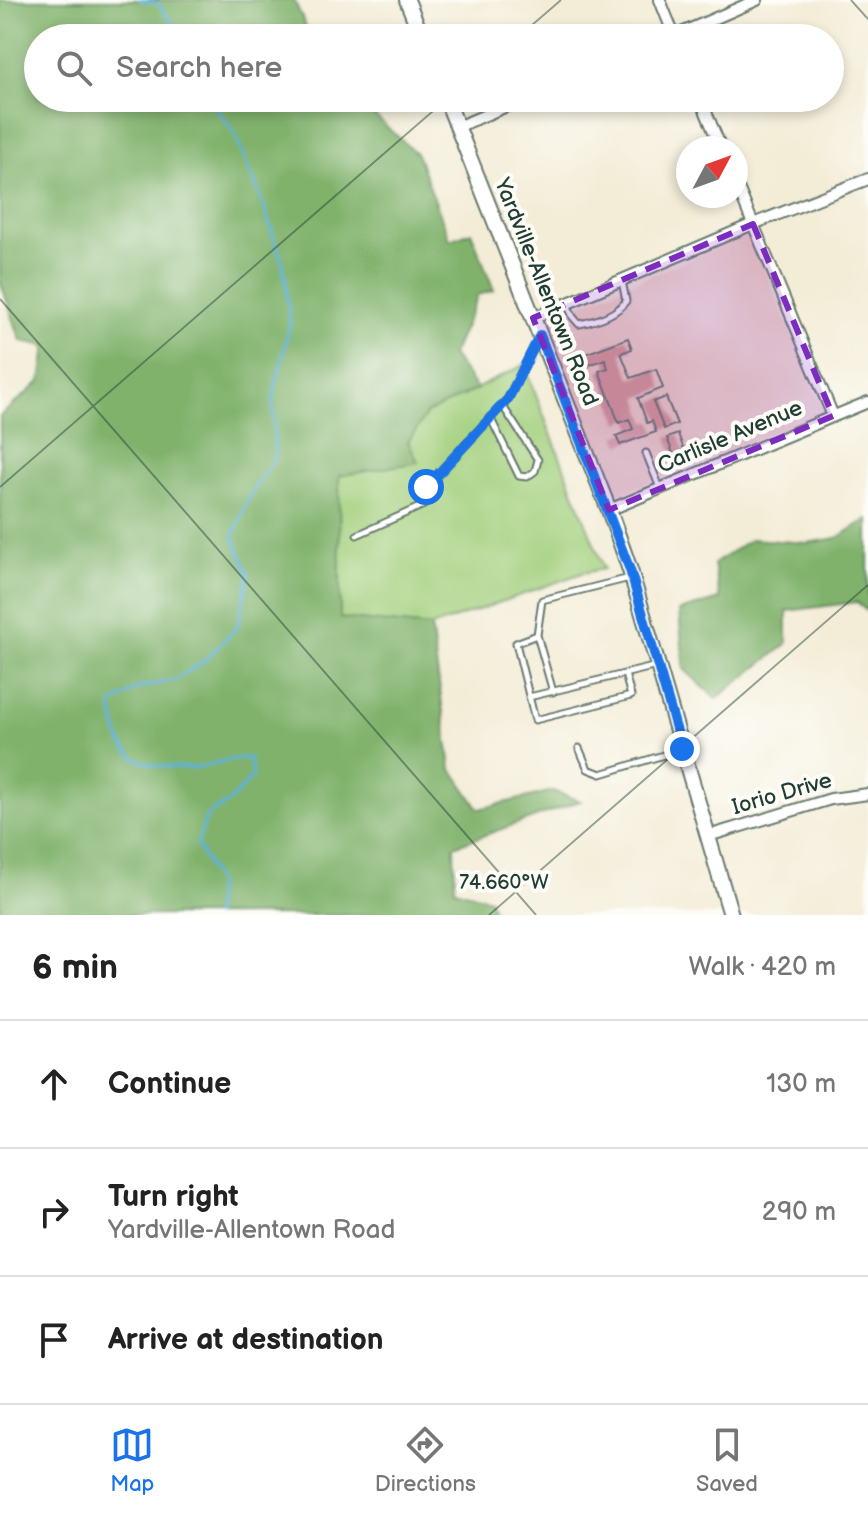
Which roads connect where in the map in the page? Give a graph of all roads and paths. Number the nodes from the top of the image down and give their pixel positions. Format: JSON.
{"nodes":[{"id":1,"x":407,"y":0,"type":"edge"},
{"id":2,"x":660,"y":0,"type":"edge"},
{"id":3,"x":757,"y":0,"type":"edge"},
{"id":4,"x":416,"y":24,"type":"edge"},
{"id":5,"x":668,"y":24,"type":"edge"},
{"id":6,"x":703,"y":24,"type":"edge"},
{"id":7,"x":451,"y":112,"type":"edge"},
{"id":8,"x":493,"y":112,"type":"edge"},
{"id":9,"x":706,"y":112,"type":"edge"},
{"id":10,"x":457,"y":127,"type":"junction"},
{"id":11,"x":716,"y":136,"type":"edge"},
{"id":12,"x":868,"y":179,"type":"edge"},
{"id":13,"x":746,"y":208,"type":"edge"},
{"id":14,"x":753,"y":224,"type":"junction"},
{"id":15,"x":622,"y":280,"type":"junction"},
{"id":16,"x":567,"y":303,"type":"junction"},
{"id":17,"x":533,"y":318,"type":"junction"},
{"id":18,"x":540,"y":335,"type":"junction"},
{"id":19,"x":868,"y":402,"type":"edge"},
{"id":20,"x":502,"y":405,"type":"junction"},
{"id":21,"x":833,"y":416,"type":"junction"},
{"id":22,"x":490,"y":417,"type":"junction"},
{"id":23,"x":646,"y":453,"type":"dead end"},
{"id":24,"x":660,"y":488,"type":"junction"},
{"id":25,"x":609,"y":510,"type":"junction"},
{"id":26,"x":357,"y":535,"type":"dead end"},
{"id":27,"x":632,"y":577,"type":"junction"},
{"id":28,"x":537,"y":635,"type":"junction"},
{"id":29,"x":658,"y":666,"type":"junction"},
{"id":30,"x":625,"y":674,"type":"junction"},
{"id":31,"x":553,"y":692,"type":"junction"},
{"id":32,"x":529,"y":697,"type":"junction"},
{"id":33,"x":579,"y":748,"type":"dead end"},
{"id":34,"x":682,"y":749,"type":"junction"},
{"id":35,"x":868,"y":794,"type":"edge"},
{"id":36,"x":708,"y":836,"type":"junction"},
{"id":37,"x":731,"y":915,"type":"edge"}],
"edges":[{"from":1,"to":4,"type":"main road"},
{"from":2,"to":5,"type":"street"},
{"from":3,"to":6,"type":"street"},
{"from":7,"to":10,"type":"main road","name":"Yardville-Allentown Road"},
{"from":8,"to":10,"type":"street"},
{"from":9,"to":11,"type":"street"},
{"from":10,"to":17,"type":"main road","name":"Yardville-Allentown Road"},
{"from":12,"to":14,"type":"street"},
{"from":13,"to":14,"type":"street"},
{"from":14,"to":15,"type":"street"},
{"from":14,"to":21,"type":"street"},
{"from":15,"to":16,"type":"street"},
{"from":15,"to":16,"type":"lane"},
{"from":16,"to":17,"type":"street"},
{"from":17,"to":18,"type":"main road","name":"Yardville-Allentown Road"},
{"from":18,"to":20,"type":"lane"},
{"from":18,"to":25,"type":"main road","name":"Yardville-Allentown Road"},
{"from":19,"to":21,"type":"street","name":"Carlisle Avenue"},
{"from":20,"to":22,"type":"lane"},
{"from":20,"to":22,"type":"lane"},
{"from":21,"to":24,"type":"street","name":"Carlisle Avenue"},
{"from":22,"to":26,"type":"lane"},
{"from":23,"to":24,"type":"lane"},
{"from":24,"to":25,"type":"street","name":"Carlisle Avenue"},
{"from":25,"to":27,"type":"main road","name":"Yardville-Allentown Road"},
{"from":27,"to":28,"type":"lane"},
{"from":27,"to":29,"type":"main road","name":"Yardville-Allentown Road"},
{"from":28,"to":31,"type":"lane"},
{"from":28,"to":32,"type":"lane"},
{"from":29,"to":30,"type":"lane"},
{"from":29,"to":34,"type":"main road","name":"Yardville-Allentown Road"},
{"from":30,"to":31,"type":"lane"},
{"from":30,"to":32,"type":"lane"},
{"from":31,"to":32,"type":"lane"},
{"from":33,"to":34,"type":"lane"},
{"from":34,"to":36,"type":"main road","name":"Yardville-Allentown Road"},
{"from":35,"to":36,"type":"street","name":"Iorio Drive"},
{"from":36,"to":37,"type":"main road","name":"Yardville-Allentown Road"}]}
